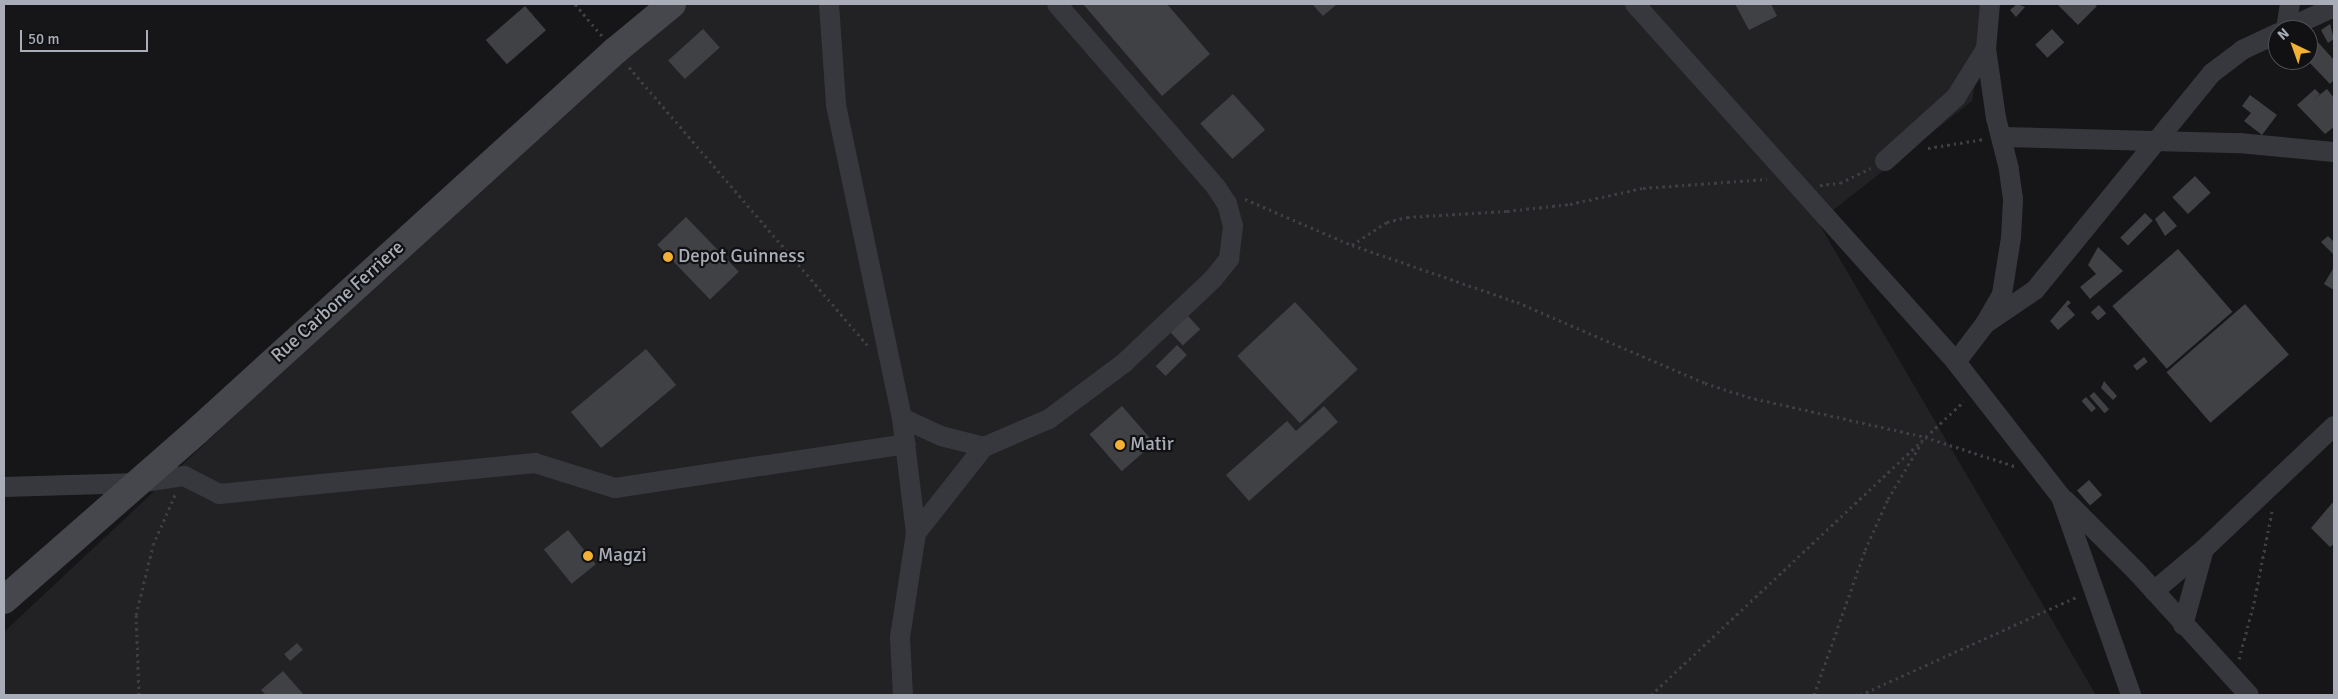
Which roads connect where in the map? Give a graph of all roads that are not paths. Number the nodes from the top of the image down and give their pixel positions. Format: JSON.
{"nodes":[{"id":1,"x":672,"y":4,"type":"edge"},
{"id":2,"x":830,"y":4,"type":"edge"},
{"id":3,"x":1057,"y":4,"type":"edge"},
{"id":4,"x":1636,"y":4,"type":"edge"},
{"id":5,"x":1990,"y":4,"type":"edge"},
{"id":6,"x":2290,"y":4,"type":"edge"},
{"id":7,"x":2334,"y":7,"type":"edge"},
{"id":8,"x":2286,"y":20,"type":"edge"},
{"id":9,"x":2306,"y":20,"type":"edge"},
{"id":10,"x":2268,"y":39,"type":"edge"},
{"id":11,"x":1986,"y":49,"type":"junction"},
{"id":12,"x":2002,"y":137,"type":"junction"},
{"id":13,"x":2154,"y":141,"type":"junction"},
{"id":14,"x":2334,"y":152,"type":"edge"},
{"id":15,"x":1886,"y":161,"type":"road end"},
{"id":16,"x":1985,"y":324,"type":"junction"},
{"id":17,"x":1956,"y":362,"type":"junction"},
{"id":18,"x":902,"y":418,"type":"junction"},
{"id":19,"x":2334,"y":426,"type":"edge"},
{"id":20,"x":906,"y":444,"type":"junction"},
{"id":21,"x":984,"y":447,"type":"junction"},
{"id":22,"x":138,"y":483,"type":"junction"},
{"id":23,"x":4,"y":488,"type":"edge"},
{"id":24,"x":2062,"y":497,"type":"junction"},
{"id":25,"x":916,"y":533,"type":"junction"},
{"id":26,"x":2204,"y":549,"type":"junction"},
{"id":27,"x":2154,"y":591,"type":"junction"},
{"id":28,"x":4,"y":600,"type":"edge"},
{"id":29,"x":2184,"y":625,"type":"junction"},
{"id":30,"x":903,"y":695,"type":"edge"},
{"id":31,"x":2131,"y":695,"type":"edge"},
{"id":32,"x":2248,"y":695,"type":"edge"}],
"edges":[{"from":1,"to":22,"type":"street","name":"Rue Carbone Ferriere"},
{"from":2,"to":18,"type":"street"},
{"from":3,"to":21,"type":"street"},
{"from":4,"to":17,"type":"street"},
{"from":5,"to":11,"type":"street"},
{"from":6,"to":8,"type":"street"},
{"from":7,"to":9,"type":"street"},
{"from":10,"to":13,"type":"street"},
{"from":11,"to":12,"type":"street"},
{"from":11,"to":15,"type":"street"},
{"from":12,"to":13,"type":"street"},
{"from":12,"to":16,"type":"street"},
{"from":13,"to":14,"type":"street"},
{"from":13,"to":16,"type":"street"},
{"from":16,"to":17,"type":"street"},
{"from":17,"to":24,"type":"street"},
{"from":18,"to":20,"type":"street"},
{"from":18,"to":21,"type":"street"},
{"from":19,"to":26,"type":"street"},
{"from":20,"to":22,"type":"street"},
{"from":20,"to":25,"type":"street"},
{"from":21,"to":25,"type":"street"},
{"from":22,"to":23,"type":"street"},
{"from":22,"to":28,"type":"street","name":"Rue Carbone Ferriere"},
{"from":24,"to":27,"type":"street"},
{"from":24,"to":31,"type":"street"},
{"from":25,"to":30,"type":"street"},
{"from":26,"to":27,"type":"street"},
{"from":26,"to":29,"type":"street"},
{"from":27,"to":29,"type":"street"},
{"from":29,"to":32,"type":"street"}]}
